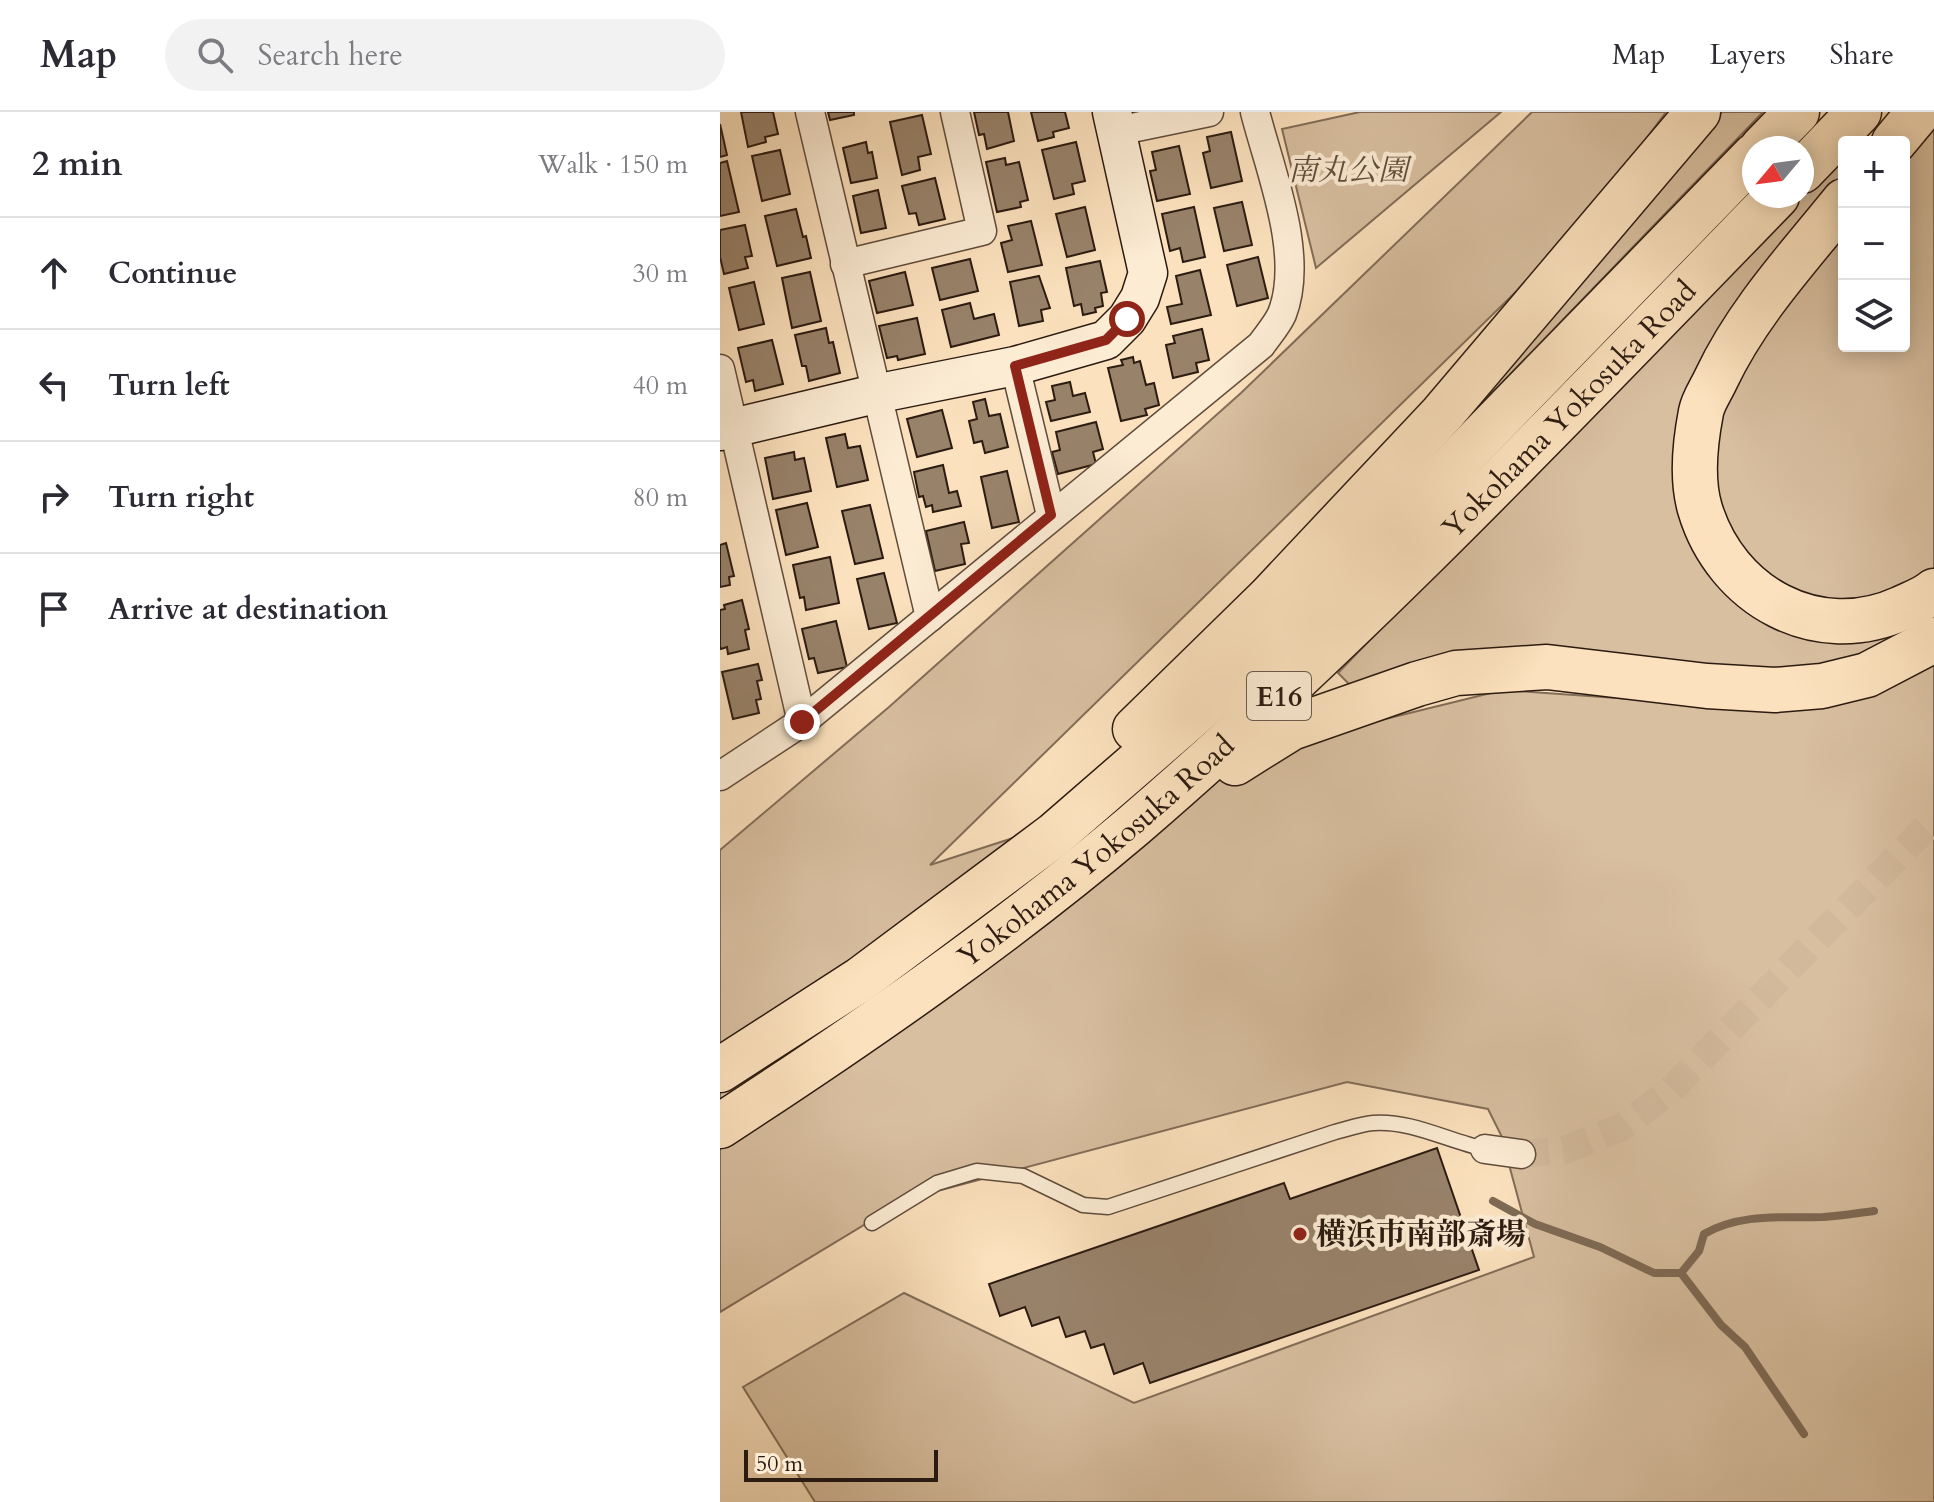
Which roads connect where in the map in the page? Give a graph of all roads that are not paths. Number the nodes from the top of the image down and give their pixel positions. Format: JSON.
{"nodes":[{"id":1,"x":810,"y":112,"type":"edge"},
{"id":2,"x":955,"y":112,"type":"edge"},
{"id":3,"x":1209,"y":112,"type":"edge"},
{"id":4,"x":1255,"y":112,"type":"edge"},
{"id":5,"x":1698,"y":112,"type":"edge"},
{"id":6,"x":1797,"y":112,"type":"edge"},
{"id":7,"x":1859,"y":112,"type":"edge"},
{"id":8,"x":1919,"y":112,"type":"edge"},
{"id":9,"x":1115,"y":122,"type":"edge"},
{"id":10,"x":1774,"y":136,"type":"edge"},
{"id":11,"x":1899,"y":136,"type":"edge"},
{"id":12,"x":1814,"y":159,"type":"edge"},
{"id":13,"x":1742,"y":168,"type":"edge"},
{"id":14,"x":1765,"y":208,"type":"edge"},
{"id":15,"x":1838,"y":208,"type":"edge"},
{"id":16,"x":845,"y":264,"type":"junction"},
{"id":17,"x":1015,"y":366,"type":"junction"},
{"id":18,"x":720,"y":369,"type":"edge"},
{"id":19,"x":875,"y":394,"type":"junction"},
{"id":20,"x":727,"y":430,"type":"edge"},
{"id":21,"x":1051,"y":515,"type":"junction"},
{"id":22,"x":1934,"y":591,"type":"edge"},
{"id":23,"x":930,"y":617,"type":"junction"},
{"id":24,"x":1934,"y":640,"type":"edge"},
{"id":25,"x":802,"y":722,"type":"junction"},
{"id":26,"x":720,"y":776,"type":"edge"},
{"id":27,"x":1131,"y":827,"type":"junction"},
{"id":28,"x":720,"y":1058,"type":"edge"},
{"id":29,"x":720,"y":1070,"type":"edge"},
{"id":30,"x":720,"y":1126,"type":"edge"},
{"id":31,"x":1485,"y":1149,"type":"joint"},
{"id":32,"x":1521,"y":1154,"type":"tunnel mouth"},
{"id":33,"x":872,"y":1223,"type":"dead end"}],
"edges":[{"from":1,"to":16,"type":"street"},
{"from":2,"to":16,"type":"street"},
{"from":3,"to":9,"type":"street"},
{"from":4,"to":21,"type":"street"},
{"from":5,"to":28,"type":"highway"},
{"from":6,"to":10,"type":"highway"},
{"from":7,"to":12,"type":"highway"},
{"from":8,"to":11,"type":"highway"},
{"from":9,"to":17,"type":"street"},
{"from":13,"to":29,"type":"highway","name":"Yokohama Yokosuka Road","number":"E16"},
{"from":14,"to":27,"type":"highway","name":"Yokohama Yokosuka Road","number":"E16"},
{"from":15,"to":22,"type":"highway"},
{"from":16,"to":19,"type":"street"},
{"from":17,"to":19,"type":"street"},
{"from":17,"to":21,"type":"street"},
{"from":18,"to":20,"type":"street"},
{"from":19,"to":20,"type":"street"},
{"from":19,"to":23,"type":"street"},
{"from":20,"to":25,"type":"street"},
{"from":21,"to":23,"type":"street"},
{"from":23,"to":25,"type":"street"},
{"from":24,"to":27,"type":"highway"},
{"from":25,"to":26,"type":"street"},
{"from":27,"to":30,"type":"highway","name":"Yokohama Yokosuka Road","number":"E16"},
{"from":31,"to":32,"type":"street"},
{"from":31,"to":33,"type":"lane"}]}
